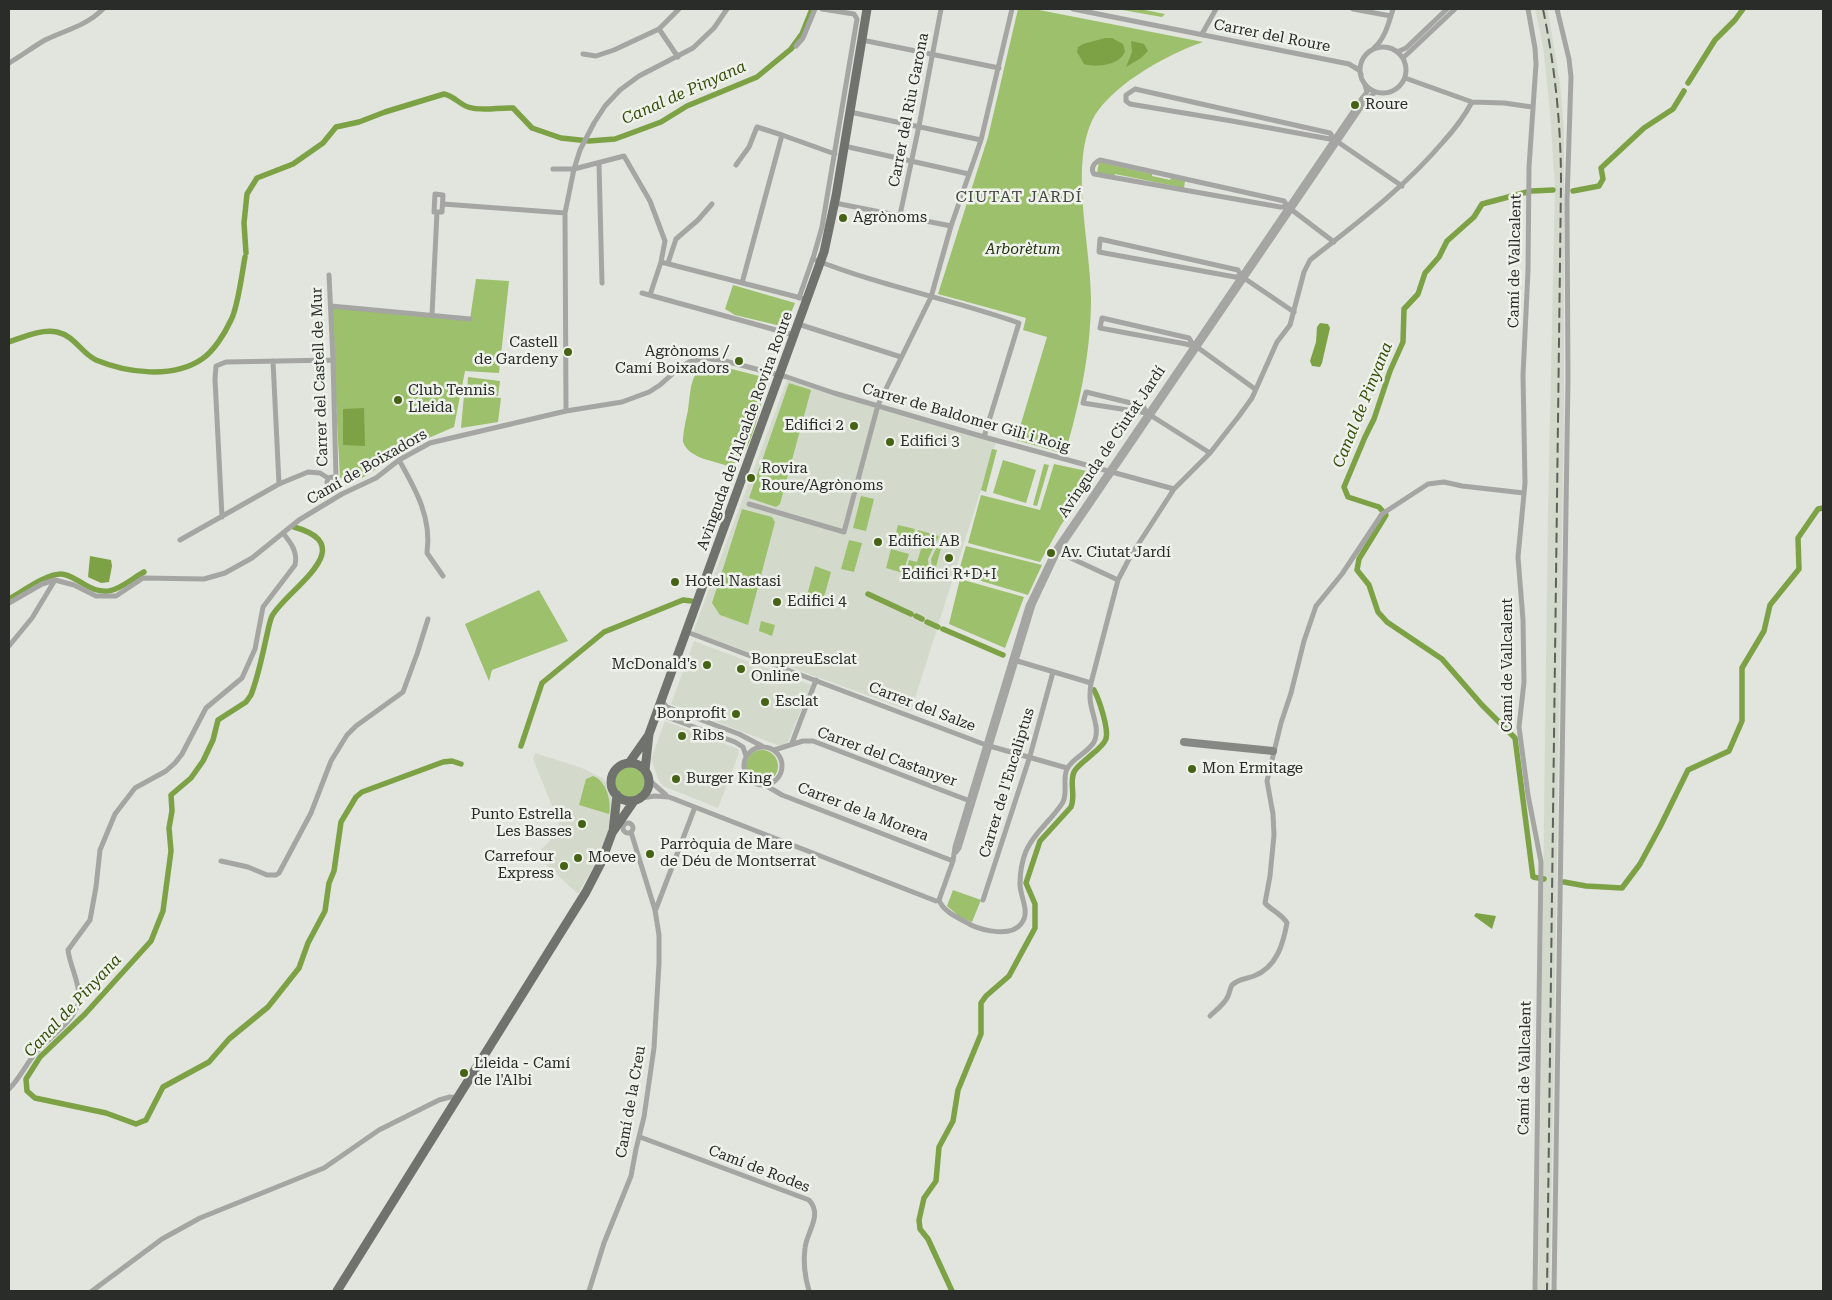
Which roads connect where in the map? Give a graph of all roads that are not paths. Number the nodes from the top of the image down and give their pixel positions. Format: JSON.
{"nodes":[{"id":1,"x":103,"y":9,"type":"edge"},
{"id":2,"x":679,"y":9,"type":"edge"},
{"id":3,"x":814,"y":9,"type":"edge"},
{"id":4,"x":822,"y":9,"type":"edge"},
{"id":5,"x":867,"y":9,"type":"edge"},
{"id":6,"x":942,"y":9,"type":"edge"},
{"id":7,"x":1012,"y":9,"type":"edge"},
{"id":8,"x":1073,"y":9,"type":"edge"},
{"id":9,"x":1105,"y":9,"type":"edge"},
{"id":10,"x":1216,"y":9,"type":"edge"},
{"id":11,"x":1353,"y":9,"type":"edge"},
{"id":12,"x":1393,"y":9,"type":"edge"},
{"id":13,"x":1447,"y":9,"type":"edge"},
{"id":14,"x":1455,"y":9,"type":"edge"},
{"id":15,"x":1528,"y":9,"type":"edge"},
{"id":16,"x":1557,"y":9,"type":"edge"},
{"id":17,"x":724,"y":10,"type":"edge"},
{"id":18,"x":1104,"y":15,"type":"junction"},
{"id":19,"x":1391,"y":16,"type":"junction"},
{"id":20,"x":659,"y":29,"type":"junction"},
{"id":21,"x":1202,"y":34,"type":"junction"},
{"id":22,"x":1384,"y":35,"type":"junction"},
{"id":23,"x":858,"y":38,"type":"junction"},
{"id":24,"x":796,"y":46,"type":"dead end"},
{"id":25,"x":1390,"y":48,"type":"junction"},
{"id":26,"x":1372,"y":50,"type":"junction"},
{"id":27,"x":1397,"y":52,"type":"junction"},
{"id":28,"x":583,"y":54,"type":"dead end"},
{"id":29,"x":933,"y":55,"type":"junction"},
{"id":30,"x":678,"y":57,"type":"junction"},
{"id":31,"x":1403,"y":58,"type":"junction"},
{"id":32,"x":1362,"y":61,"type":"junction"},
{"id":33,"x":9,"y":63,"type":"edge"},
{"id":34,"x":1350,"y":64,"type":"junction"},
{"id":35,"x":999,"y":68,"type":"junction"},
{"id":36,"x":1361,"y":74,"type":"junction"},
{"id":37,"x":1405,"y":78,"type":"junction"},
{"id":38,"x":1365,"y":85,"type":"junction"},
{"id":39,"x":1375,"y":92,"type":"junction"},
{"id":40,"x":1472,"y":102,"type":"junction"},
{"id":41,"x":1532,"y":107,"type":"junction"},
{"id":42,"x":850,"y":112,"type":"junction"},
{"id":43,"x":1233,"y":112,"type":"junction"},
{"id":44,"x":1232,"y":121,"type":"junction"},
{"id":45,"x":919,"y":126,"type":"junction"},
{"id":46,"x":782,"y":135,"type":"junction"},
{"id":47,"x":981,"y":140,"type":"junction"},
{"id":48,"x":1336,"y":141,"type":"junction"},
{"id":49,"x":844,"y":146,"type":"junction"},
{"id":50,"x":835,"y":154,"type":"junction"},
{"id":51,"x":911,"y":161,"type":"junction"},
{"id":52,"x":842,"y":162,"type":"junction"},
{"id":53,"x":599,"y":164,"type":"junction"},
{"id":54,"x":736,"y":165,"type":"dead end"},
{"id":55,"x":574,"y":169,"type":"junction"},
{"id":56,"x":553,"y":170,"type":"dead end"},
{"id":57,"x":969,"y":174,"type":"junction"},
{"id":58,"x":831,"y":177,"type":"junction"},
{"id":59,"x":1192,"y":181,"type":"junction"},
{"id":60,"x":1402,"y":186,"type":"junction"},
{"id":61,"x":1190,"y":192,"type":"junction"},
{"id":62,"x":835,"y":203,"type":"junction"},
{"id":63,"x":443,"y":204,"type":"junction"},
{"id":64,"x":712,"y":204,"type":"dead end"},
{"id":65,"x":1290,"y":208,"type":"junction"},
{"id":66,"x":438,"y":212,"type":"junction"},
{"id":67,"x":565,"y":213,"type":"junction"},
{"id":68,"x":900,"y":215,"type":"junction"},
{"id":69,"x":951,"y":226,"type":"junction"},
{"id":70,"x":1334,"y":242,"type":"junction"},
{"id":71,"x":1165,"y":254,"type":"junction"},
{"id":72,"x":817,"y":260,"type":"junction"},
{"id":73,"x":661,"y":262,"type":"junction"},
{"id":74,"x":668,"y":263,"type":"junction"},
{"id":75,"x":1163,"y":264,"type":"junction"},
{"id":76,"x":329,"y":275,"type":"dead end"},
{"id":77,"x":1243,"y":277,"type":"junction"},
{"id":78,"x":602,"y":283,"type":"dead end"},
{"id":79,"x":742,"y":283,"type":"junction"},
{"id":80,"x":642,"y":293,"type":"dead end"},
{"id":81,"x":650,"y":295,"type":"junction"},
{"id":82,"x":930,"y":297,"type":"junction"},
{"id":83,"x":803,"y":299,"type":"junction"},
{"id":84,"x":331,"y":306,"type":"junction"},
{"id":85,"x":1294,"y":312,"type":"junction"},
{"id":86,"x":432,"y":316,"type":"junction"},
{"id":87,"x":470,"y":319,"type":"dead end"},
{"id":88,"x":798,"y":324,"type":"junction"},
{"id":89,"x":794,"y":335,"type":"junction"},
{"id":90,"x":1195,"y":346,"type":"junction"},
{"id":91,"x":901,"y":357,"type":"junction"},
{"id":92,"x":334,"y":360,"type":"junction"},
{"id":93,"x":273,"y":361,"type":"junction"},
{"id":94,"x":780,"y":375,"type":"junction"},
{"id":95,"x":1255,"y":389,"type":"junction"},
{"id":96,"x":878,"y":405,"type":"junction"},
{"id":97,"x":566,"y":412,"type":"junction"},
{"id":98,"x":1149,"y":414,"type":"junction"},
{"id":99,"x":984,"y":437,"type":"junction"},
{"id":100,"x":1210,"y":453,"type":"junction"},
{"id":101,"x":399,"y":460,"type":"junction"},
{"id":102,"x":1109,"y":472,"type":"junction"},
{"id":103,"x":328,"y":478,"type":"junction"},
{"id":104,"x":336,"y":478,"type":"junction"},
{"id":105,"x":279,"y":484,"type":"junction"},
{"id":106,"x":336,"y":486,"type":"junction"},
{"id":107,"x":1174,"y":489,"type":"junction"},
{"id":108,"x":1524,"y":493,"type":"junction"},
{"id":109,"x":342,"y":494,"type":"junction"},
{"id":110,"x":749,"y":504,"type":"dead end"},
{"id":111,"x":222,"y":517,"type":"junction"},
{"id":112,"x":283,"y":533,"type":"junction"},
{"id":113,"x":180,"y":540,"type":"dead end"},
{"id":114,"x":1057,"y":551,"type":"junction"},
{"id":115,"x":443,"y":576,"type":"dead end"},
{"id":116,"x":55,"y":580,"type":"junction"},
{"id":117,"x":1118,"y":580,"type":"junction"},
{"id":118,"x":9,"y":603,"type":"edge"},
{"id":119,"x":428,"y":619,"type":"dead end"},
{"id":120,"x":687,"y":632,"type":"junction"},
{"id":121,"x":9,"y":646,"type":"edge"},
{"id":122,"x":1015,"y":660,"type":"junction"},
{"id":123,"x":1053,"y":672,"type":"junction"},
{"id":124,"x":816,"y":680,"type":"junction"},
{"id":125,"x":1091,"y":682,"type":"junction"},
{"id":126,"x":662,"y":701,"type":"junction"},
{"id":127,"x":655,"y":718,"type":"junction"},
{"id":128,"x":708,"y":723,"type":"junction"},
{"id":129,"x":703,"y":730,"type":"junction"},
{"id":130,"x":649,"y":734,"type":"junction"},
{"id":131,"x":1184,"y":742,"type":"dead end"},
{"id":132,"x":792,"y":743,"type":"junction"},
{"id":133,"x":989,"y":746,"type":"junction"},
{"id":134,"x":764,"y":747,"type":"junction"},
{"id":135,"x":774,"y":750,"type":"junction"},
{"id":136,"x":1274,"y":751,"type":"junction"},
{"id":137,"x":746,"y":756,"type":"junction"},
{"id":138,"x":1030,"y":756,"type":"junction"},
{"id":139,"x":629,"y":763,"type":"junction"},
{"id":140,"x":1067,"y":768,"type":"junction"},
{"id":141,"x":645,"y":770,"type":"junction"},
{"id":142,"x":650,"y":781,"type":"junction"},
{"id":143,"x":765,"y":784,"type":"junction"},
{"id":144,"x":617,"y":796,"type":"junction"},
{"id":145,"x":668,"y":797,"type":"junction"},
{"id":146,"x":637,"y":800,"type":"junction"},
{"id":147,"x":971,"y":801,"type":"junction"},
{"id":148,"x":695,"y":807,"type":"junction"},
{"id":149,"x":631,"y":832,"type":"dead end"},
{"id":150,"x":612,"y":833,"type":"junction"},
{"id":151,"x":221,"y":861,"type":"dead end"},
{"id":152,"x":953,"y":861,"type":"junction"},
{"id":153,"x":651,"y":895,"type":"junction"},
{"id":154,"x":661,"y":895,"type":"junction"},
{"id":155,"x":939,"y":900,"type":"junction"},
{"id":156,"x":983,"y":900,"type":"dead end"},
{"id":157,"x":655,"y":910,"type":"junction"},
{"id":158,"x":1210,"y":1016,"type":"dead end"},
{"id":159,"x":9,"y":1089,"type":"edge"},
{"id":160,"x":458,"y":1098,"type":"junction"},
{"id":161,"x":640,"y":1137,"type":"junction"},
{"id":162,"x":92,"y":1291,"type":"edge"},
{"id":163,"x":338,"y":1291,"type":"edge"},
{"id":164,"x":589,"y":1291,"type":"edge"},
{"id":165,"x":808,"y":1291,"type":"edge"},
{"id":166,"x":1535,"y":1291,"type":"edge"},
{"id":167,"x":1554,"y":1291,"type":"edge"}],
"edges":[{"from":1,"to":33,"type":"street"},
{"from":2,"to":20,"type":"street"},
{"from":3,"to":24,"type":"street"},
{"from":4,"to":23,"type":"street","name":"Avinguda de l'Alcalde Rovira Roure"},
{"from":5,"to":23,"type":"main road","name":"Avinguda de l'Alcalde Rovira Roure"},
{"from":6,"to":29,"type":"street","name":"Carrer del Riu Garona"},
{"from":7,"to":35,"type":"street"},
{"from":8,"to":18,"type":"street","name":"Carrer del Roure"},
{"from":9,"to":18,"type":"street"},
{"from":10,"to":21,"type":"street"},
{"from":11,"to":19,"type":"street"},
{"from":12,"to":19,"type":"street"},
{"from":13,"to":27,"type":"street"},
{"from":14,"to":31,"type":"street"},
{"from":15,"to":41,"type":"street","name":"Camí de Vallcalent"},
{"from":16,"to":167,"type":"street"},
{"from":17,"to":30,"type":"street"},
{"from":18,"to":21,"type":"street","name":"Carrer del Roure"},
{"from":19,"to":22,"type":"street"},
{"from":20,"to":28,"type":"street"},
{"from":20,"to":30,"type":"street"},
{"from":21,"to":34,"type":"street","name":"Carrer del Roure"},
{"from":22,"to":25,"type":"street"},
{"from":22,"to":26,"type":"street"},
{"from":23,"to":29,"type":"street"},
{"from":23,"to":42,"type":"main road","name":"Avinguda de l'Alcalde Rovira Roure"},
{"from":23,"to":50,"type":"street","name":"Avinguda de l'Alcalde Rovira Roure"},
{"from":25,"to":26,"type":"street"},
{"from":25,"to":27,"type":"street"},
{"from":26,"to":32,"type":"street"},
{"from":27,"to":31,"type":"street"},
{"from":29,"to":35,"type":"street"},
{"from":29,"to":45,"type":"street","name":"Carrer del Riu Garona"},
{"from":30,"to":55,"type":"street"},
{"from":31,"to":37,"type":"street"},
{"from":32,"to":34,"type":"street","name":"Carrer del Roure"},
{"from":32,"to":36,"type":"street"},
{"from":34,"to":36,"type":"street","name":"Carrer del Roure"},
{"from":35,"to":47,"type":"street"},
{"from":36,"to":38,"type":"street"},
{"from":37,"to":39,"type":"street"},
{"from":37,"to":40,"type":"street"},
{"from":38,"to":39,"type":"street"},
{"from":38,"to":48,"type":"street","name":"Avinguda de Ciutat Jardí"},
{"from":39,"to":48,"type":"street","name":"Avinguda de Ciutat Jardí"},
{"from":40,"to":41,"type":"street"},
{"from":40,"to":60,"type":"street"},
{"from":41,"to":108,"type":"street","name":"Camí de Vallcalent"},
{"from":42,"to":45,"type":"street"},
{"from":42,"to":49,"type":"main road","name":"Avinguda de l'Alcalde Rovira Roure"},
{"from":43,"to":44,"type":"street"},
{"from":43,"to":44,"type":"street"},
{"from":43,"to":48,"type":"street"},
{"from":44,"to":48,"type":"street"},
{"from":45,"to":47,"type":"street"},
{"from":45,"to":51,"type":"street","name":"Carrer del Riu Garona"},
{"from":46,"to":50,"type":"street"},
{"from":46,"to":54,"type":"street"},
{"from":46,"to":79,"type":"street"},
{"from":47,"to":57,"type":"street"},
{"from":48,"to":60,"type":"street"},
{"from":48,"to":65,"type":"street","name":"Avinguda de Ciutat Jardí"},
{"from":49,"to":51,"type":"street"},
{"from":49,"to":52,"type":"main road","name":"Avinguda de l'Alcalde Rovira Roure"},
{"from":50,"to":58,"type":"street","name":"Avinguda de l'Alcalde Rovira Roure"},
{"from":51,"to":57,"type":"street"},
{"from":51,"to":68,"type":"street","name":"Carrer del Riu Garona"},
{"from":52,"to":58,"type":"street","name":"Avinguda de l'Alcalde Rovira Roure"},
{"from":52,"to":62,"type":"main road","name":"Avinguda de l'Alcalde Rovira Roure"},
{"from":53,"to":55,"type":"street"},
{"from":53,"to":73,"type":"street"},
{"from":53,"to":78,"type":"street"},
{"from":55,"to":56,"type":"street"},
{"from":55,"to":67,"type":"street"},
{"from":57,"to":69,"type":"street"},
{"from":58,"to":72,"type":"street","name":"Avinguda de l'Alcalde Rovira Roure"},
{"from":59,"to":61,"type":"street"},
{"from":59,"to":61,"type":"street"},
{"from":59,"to":65,"type":"street"},
{"from":60,"to":70,"type":"street"},
{"from":61,"to":65,"type":"street"},
{"from":62,"to":68,"type":"street"},
{"from":62,"to":72,"type":"main road","name":"Avinguda de l'Alcalde Rovira Roure"},
{"from":63,"to":66,"type":"street"},
{"from":63,"to":66,"type":"street"},
{"from":63,"to":67,"type":"street"},
{"from":64,"to":74,"type":"street"},
{"from":65,"to":70,"type":"street"},
{"from":65,"to":77,"type":"street","name":"Avinguda de Ciutat Jardí"},
{"from":66,"to":86,"type":"street"},
{"from":67,"to":97,"type":"street"},
{"from":68,"to":69,"type":"street"},
{"from":69,"to":82,"type":"street"},
{"from":70,"to":85,"type":"street"},
{"from":71,"to":75,"type":"street"},
{"from":71,"to":75,"type":"street"},
{"from":71,"to":77,"type":"street"},
{"from":72,"to":82,"type":"street"},
{"from":72,"to":83,"type":"main road","name":"Avinguda de l'Alcalde Rovira Roure"},
{"from":73,"to":74,"type":"street"},
{"from":73,"to":81,"type":"street"},
{"from":74,"to":79,"type":"street"},
{"from":75,"to":77,"type":"street"},
{"from":76,"to":84,"type":"street","name":"Carrer del Castell de Mur"},
{"from":77,"to":85,"type":"street"},
{"from":77,"to":90,"type":"street","name":"Avinguda de Ciutat Jardí"},
{"from":79,"to":83,"type":"street"},
{"from":80,"to":81,"type":"street"},
{"from":81,"to":89,"type":"street"},
{"from":82,"to":91,"type":"street"},
{"from":82,"to":99,"type":"street"},
{"from":83,"to":88,"type":"main road","name":"Avinguda de l'Alcalde Rovira Roure"},
{"from":84,"to":86,"type":"street"},
{"from":84,"to":92,"type":"street","name":"Carrer del Castell de Mur"},
{"from":85,"to":95,"type":"street"},
{"from":86,"to":87,"type":"street"},
{"from":88,"to":89,"type":"main road","name":"Avinguda de l'Alcalde Rovira Roure"},
{"from":88,"to":91,"type":"street"},
{"from":89,"to":94,"type":"main road","name":"Avinguda de l'Alcalde Rovira Roure"},
{"from":90,"to":90,"type":"street"},
{"from":90,"to":95,"type":"street"},
{"from":90,"to":98,"type":"street","name":"Avinguda de Ciutat Jardí"},
{"from":91,"to":96,"type":"street"},
{"from":92,"to":93,"type":"street"},
{"from":92,"to":104,"type":"street","name":"Carrer del Castell de Mur"},
{"from":93,"to":105,"type":"street"},
{"from":93,"to":111,"type":"street"},
{"from":94,"to":96,"type":"street","name":"Carrer de Baldomer Gili i Roig"},
{"from":94,"to":97,"type":"street","name":"Camí de Boixadors"},
{"from":94,"to":120,"type":"main road","name":"Avinguda de l'Alcalde Rovira Roure"},
{"from":95,"to":100,"type":"street"},
{"from":96,"to":99,"type":"street","name":"Carrer de Baldomer Gili i Roig"},
{"from":96,"to":110,"type":"street"},
{"from":97,"to":101,"type":"street","name":"Camí de Boixadors"},
{"from":98,"to":98,"type":"street"},
{"from":98,"to":100,"type":"street"},
{"from":98,"to":102,"type":"street","name":"Avinguda de Ciutat Jardí"},
{"from":99,"to":102,"type":"street","name":"Carrer de Baldomer Gili i Roig"},
{"from":100,"to":107,"type":"street"},
{"from":101,"to":109,"type":"street","name":"Camí de Boixadors"},
{"from":101,"to":115,"type":"street"},
{"from":102,"to":107,"type":"street","name":"Carrer de Baldomer Gili i Roig"},
{"from":102,"to":114,"type":"street","name":"Avinguda de Ciutat Jardí"},
{"from":103,"to":104,"type":"street"},
{"from":103,"to":105,"type":"street"},
{"from":103,"to":106,"type":"street"},
{"from":104,"to":106,"type":"street"},
{"from":105,"to":111,"type":"street"},
{"from":106,"to":109,"type":"street","name":"Carrer del Castell de Mur"},
{"from":107,"to":117,"type":"street"},
{"from":108,"to":136,"type":"street"},
{"from":108,"to":166,"type":"street","name":"Camí de Vallcalent"},
{"from":109,"to":112,"type":"street","name":"Camí de Boixadors"},
{"from":111,"to":113,"type":"street"},
{"from":112,"to":116,"type":"street","name":"Camí de Boixadors"},
{"from":112,"to":159,"type":"street"},
{"from":114,"to":117,"type":"street"},
{"from":114,"to":122,"type":"street","name":"Avinguda de Ciutat Jardí"},
{"from":116,"to":118,"type":"street"},
{"from":116,"to":121,"type":"street"},
{"from":117,"to":125,"type":"street"},
{"from":119,"to":151,"type":"street"},
{"from":120,"to":124,"type":"street","name":"Carrer del Salze"},
{"from":120,"to":126,"type":"main road","name":"Avinguda de l'Alcalde Rovira Roure"},
{"from":122,"to":123,"type":"street"},
{"from":122,"to":133,"type":"street","name":"Avinguda de Ciutat Jardí"},
{"from":123,"to":125,"type":"street"},
{"from":123,"to":138,"type":"street","name":"Carrer de l'Eucaliptus"},
{"from":124,"to":132,"type":"street"},
{"from":124,"to":133,"type":"street","name":"Carrer del Salze"},
{"from":125,"to":140,"type":"street"},
{"from":126,"to":127,"type":"main road","name":"Avinguda de l'Alcalde Rovira Roure"},
{"from":126,"to":128,"type":"street"},
{"from":127,"to":129,"type":"street"},
{"from":127,"to":130,"type":"main road","name":"Avinguda de l'Alcalde Rovira Roure"},
{"from":128,"to":129,"type":"street"},
{"from":128,"to":134,"type":"street"},
{"from":129,"to":137,"type":"street"},
{"from":130,"to":139,"type":"main road"},
{"from":130,"to":141,"type":"main road"},
{"from":131,"to":136,"type":"street"},
{"from":132,"to":135,"type":"street","name":"Carrer del Castanyer"},
{"from":132,"to":147,"type":"street","name":"Carrer del Castanyer"},
{"from":133,"to":138,"type":"street","name":"Carrer del Salze"},
{"from":133,"to":147,"type":"street","name":"Avinguda de Ciutat Jardí"},
{"from":134,"to":135,"type":"street"},
{"from":134,"to":137,"type":"street"},
{"from":135,"to":143,"type":"street"},
{"from":136,"to":158,"type":"street"},
{"from":137,"to":143,"type":"street"},
{"from":138,"to":140,"type":"street","name":"Carrer del Salze"},
{"from":138,"to":156,"type":"street","name":"Carrer de l'Eucaliptus"},
{"from":139,"to":141,"type":"main road"},
{"from":139,"to":144,"type":"main road"},
{"from":140,"to":155,"type":"street"},
{"from":141,"to":142,"type":"main road"},
{"from":142,"to":145,"type":"street"},
{"from":142,"to":146,"type":"main road"},
{"from":143,"to":152,"type":"street","name":"Carrer de la Morera"},
{"from":144,"to":146,"type":"main road"},
{"from":144,"to":150,"type":"main road"},
{"from":145,"to":146,"type":"street"},
{"from":145,"to":148,"type":"street"},
{"from":146,"to":150,"type":"main road"},
{"from":147,"to":152,"type":"street","name":"Avinguda de Ciutat Jardí"},
{"from":148,"to":154,"type":"street"},
{"from":148,"to":155,"type":"street"},
{"from":149,"to":153,"type":"street","name":"Camí de la Creu"},
{"from":150,"to":160,"type":"main road"},
{"from":152,"to":155,"type":"street","name":"Avinguda de Ciutat Jardí"},
{"from":153,"to":154,"type":"street"},
{"from":153,"to":157,"type":"street","name":"Camí de la Creu"},
{"from":154,"to":157,"type":"street"},
{"from":157,"to":161,"type":"street","name":"Camí de la Creu"},
{"from":160,"to":162,"type":"street"},
{"from":160,"to":163,"type":"main road"},
{"from":161,"to":164,"type":"street","name":"Camí de la Creu"},
{"from":161,"to":165,"type":"street","name":"Camí de Rodes"}]}
